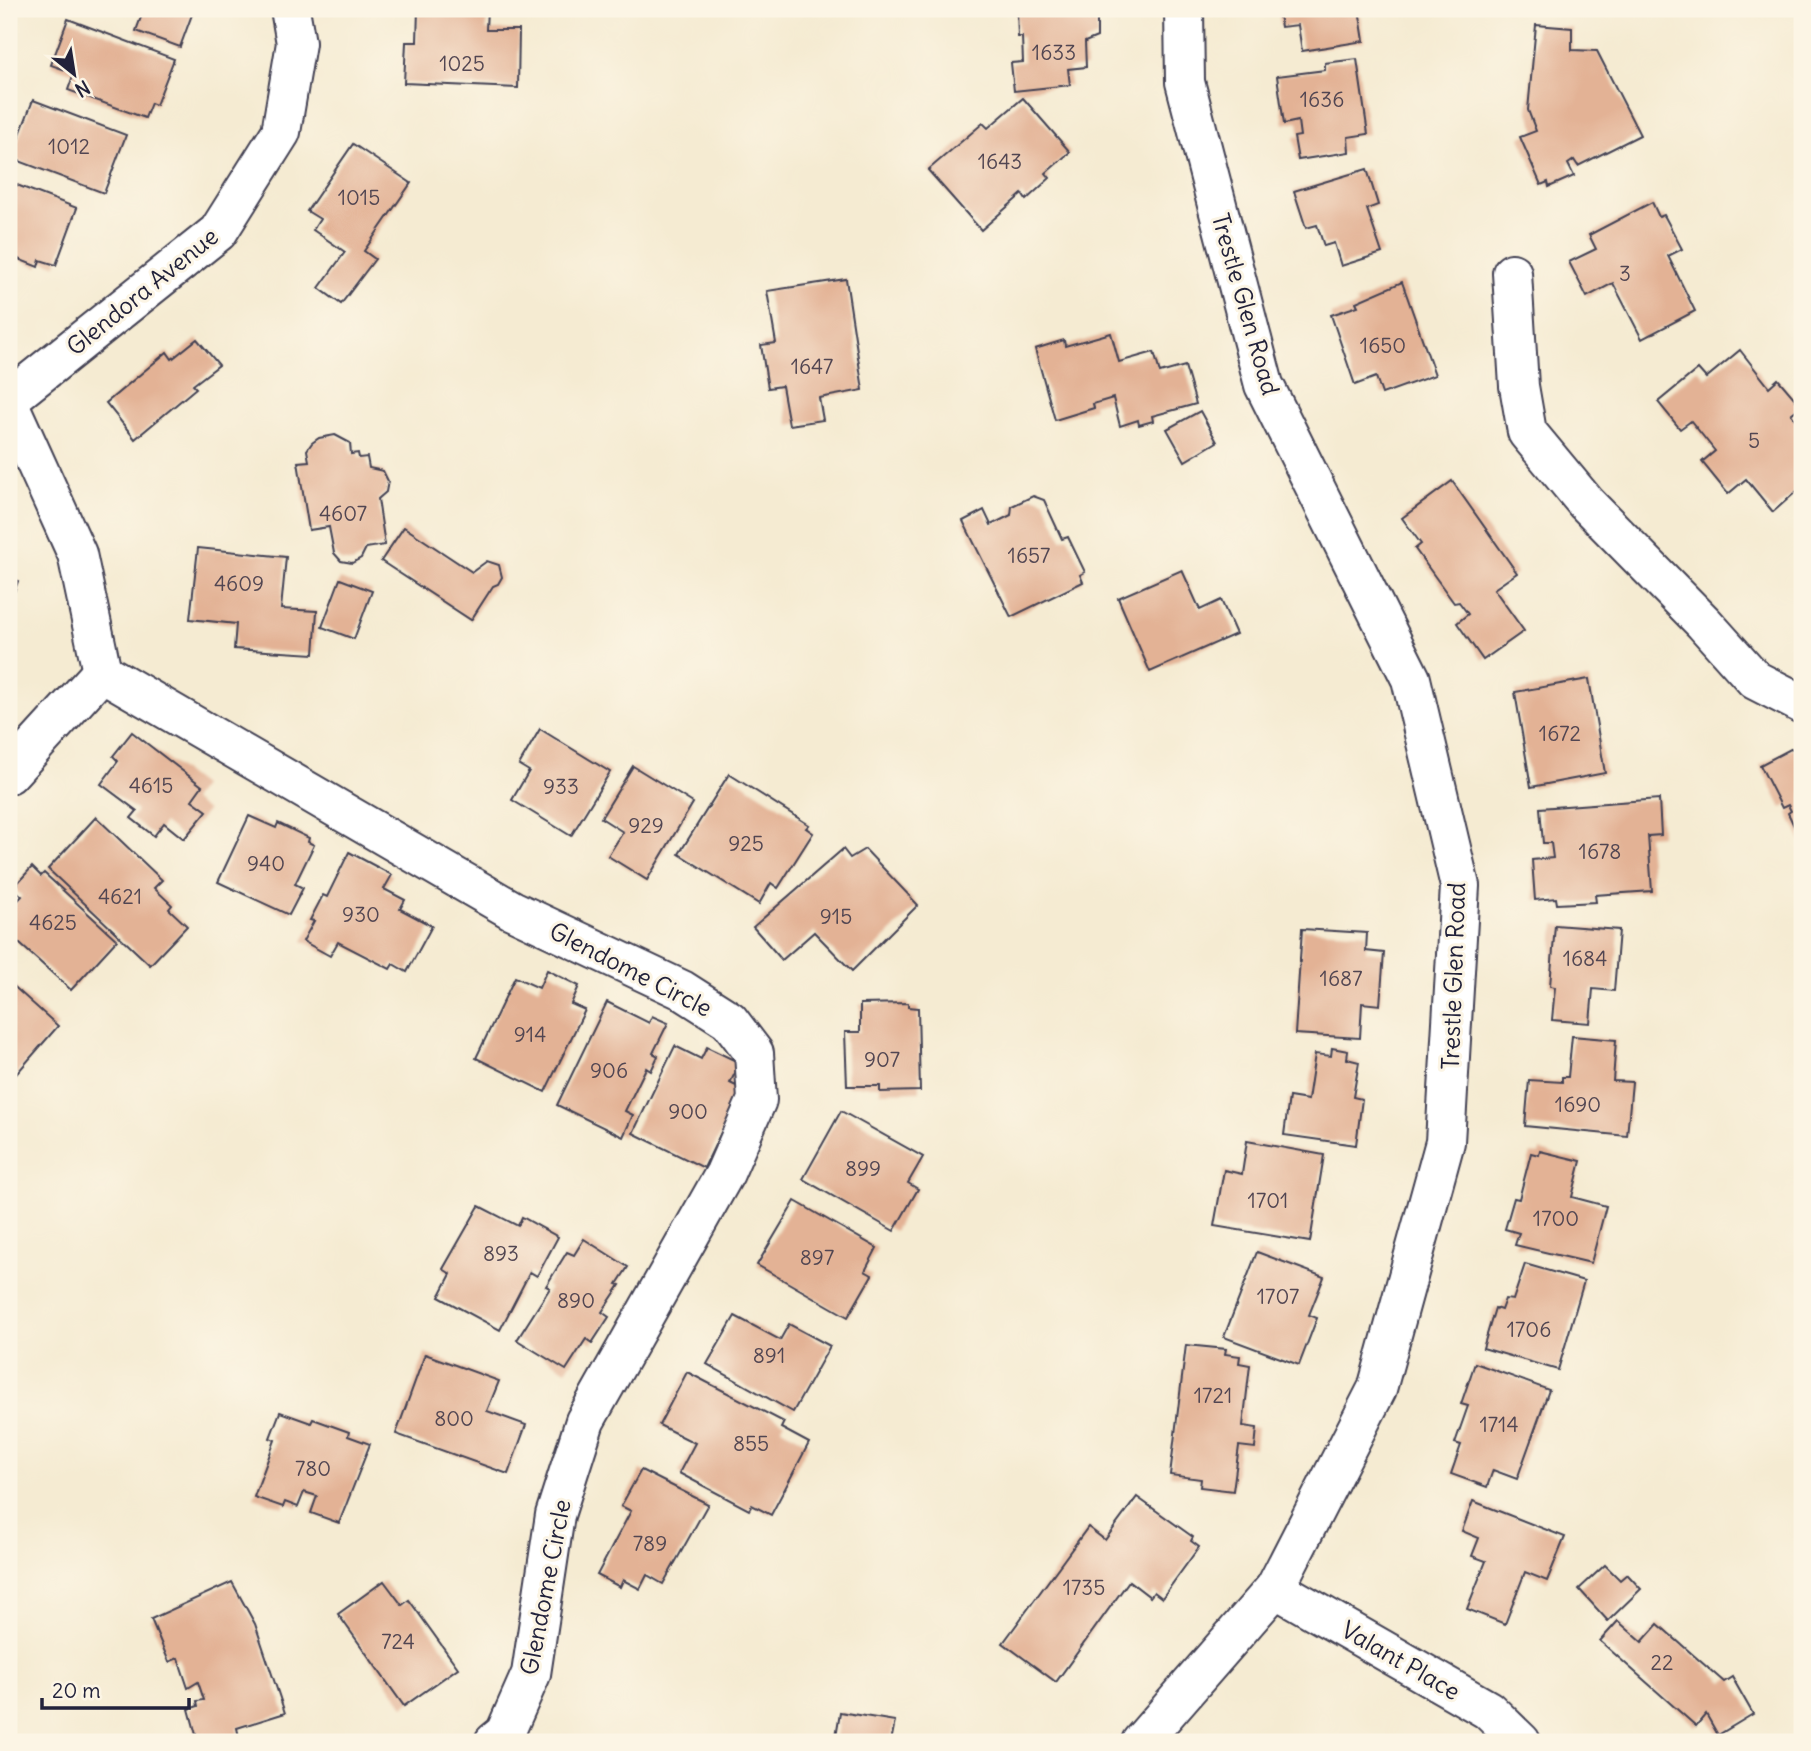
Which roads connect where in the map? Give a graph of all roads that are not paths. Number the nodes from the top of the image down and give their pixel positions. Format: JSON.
{"nodes":[{"id":1,"x":290,"y":9,"type":"edge"},
{"id":2,"x":1184,"y":9,"type":"edge"},
{"id":3,"x":1512,"y":273,"type":"dead end"},
{"id":4,"x":9,"y":399,"type":"edge"},
{"id":5,"x":9,"y":404,"type":"edge"},
{"id":6,"x":102,"y":672,"type":"junction"},
{"id":7,"x":1802,"y":704,"type":"edge"},
{"id":8,"x":9,"y":774,"type":"edge"},
{"id":9,"x":1275,"y":1588,"type":"junction"},
{"id":10,"x":494,"y":1742,"type":"edge"},
{"id":11,"x":1141,"y":1742,"type":"edge"},
{"id":12,"x":1521,"y":1742,"type":"edge"}],
"edges":[{"from":1,"to":4,"type":"street","name":"Glendora Avenue"},
{"from":2,"to":9,"type":"street","name":"Trestle Glen Road"},
{"from":3,"to":7,"type":"street"},
{"from":5,"to":6,"type":"street"},
{"from":6,"to":8,"type":"street"},
{"from":6,"to":10,"type":"street","name":"Glendome Circle"},
{"from":9,"to":11,"type":"street","name":"Trestle Glen Road"},
{"from":9,"to":12,"type":"street","name":"Valant Place"}]}
